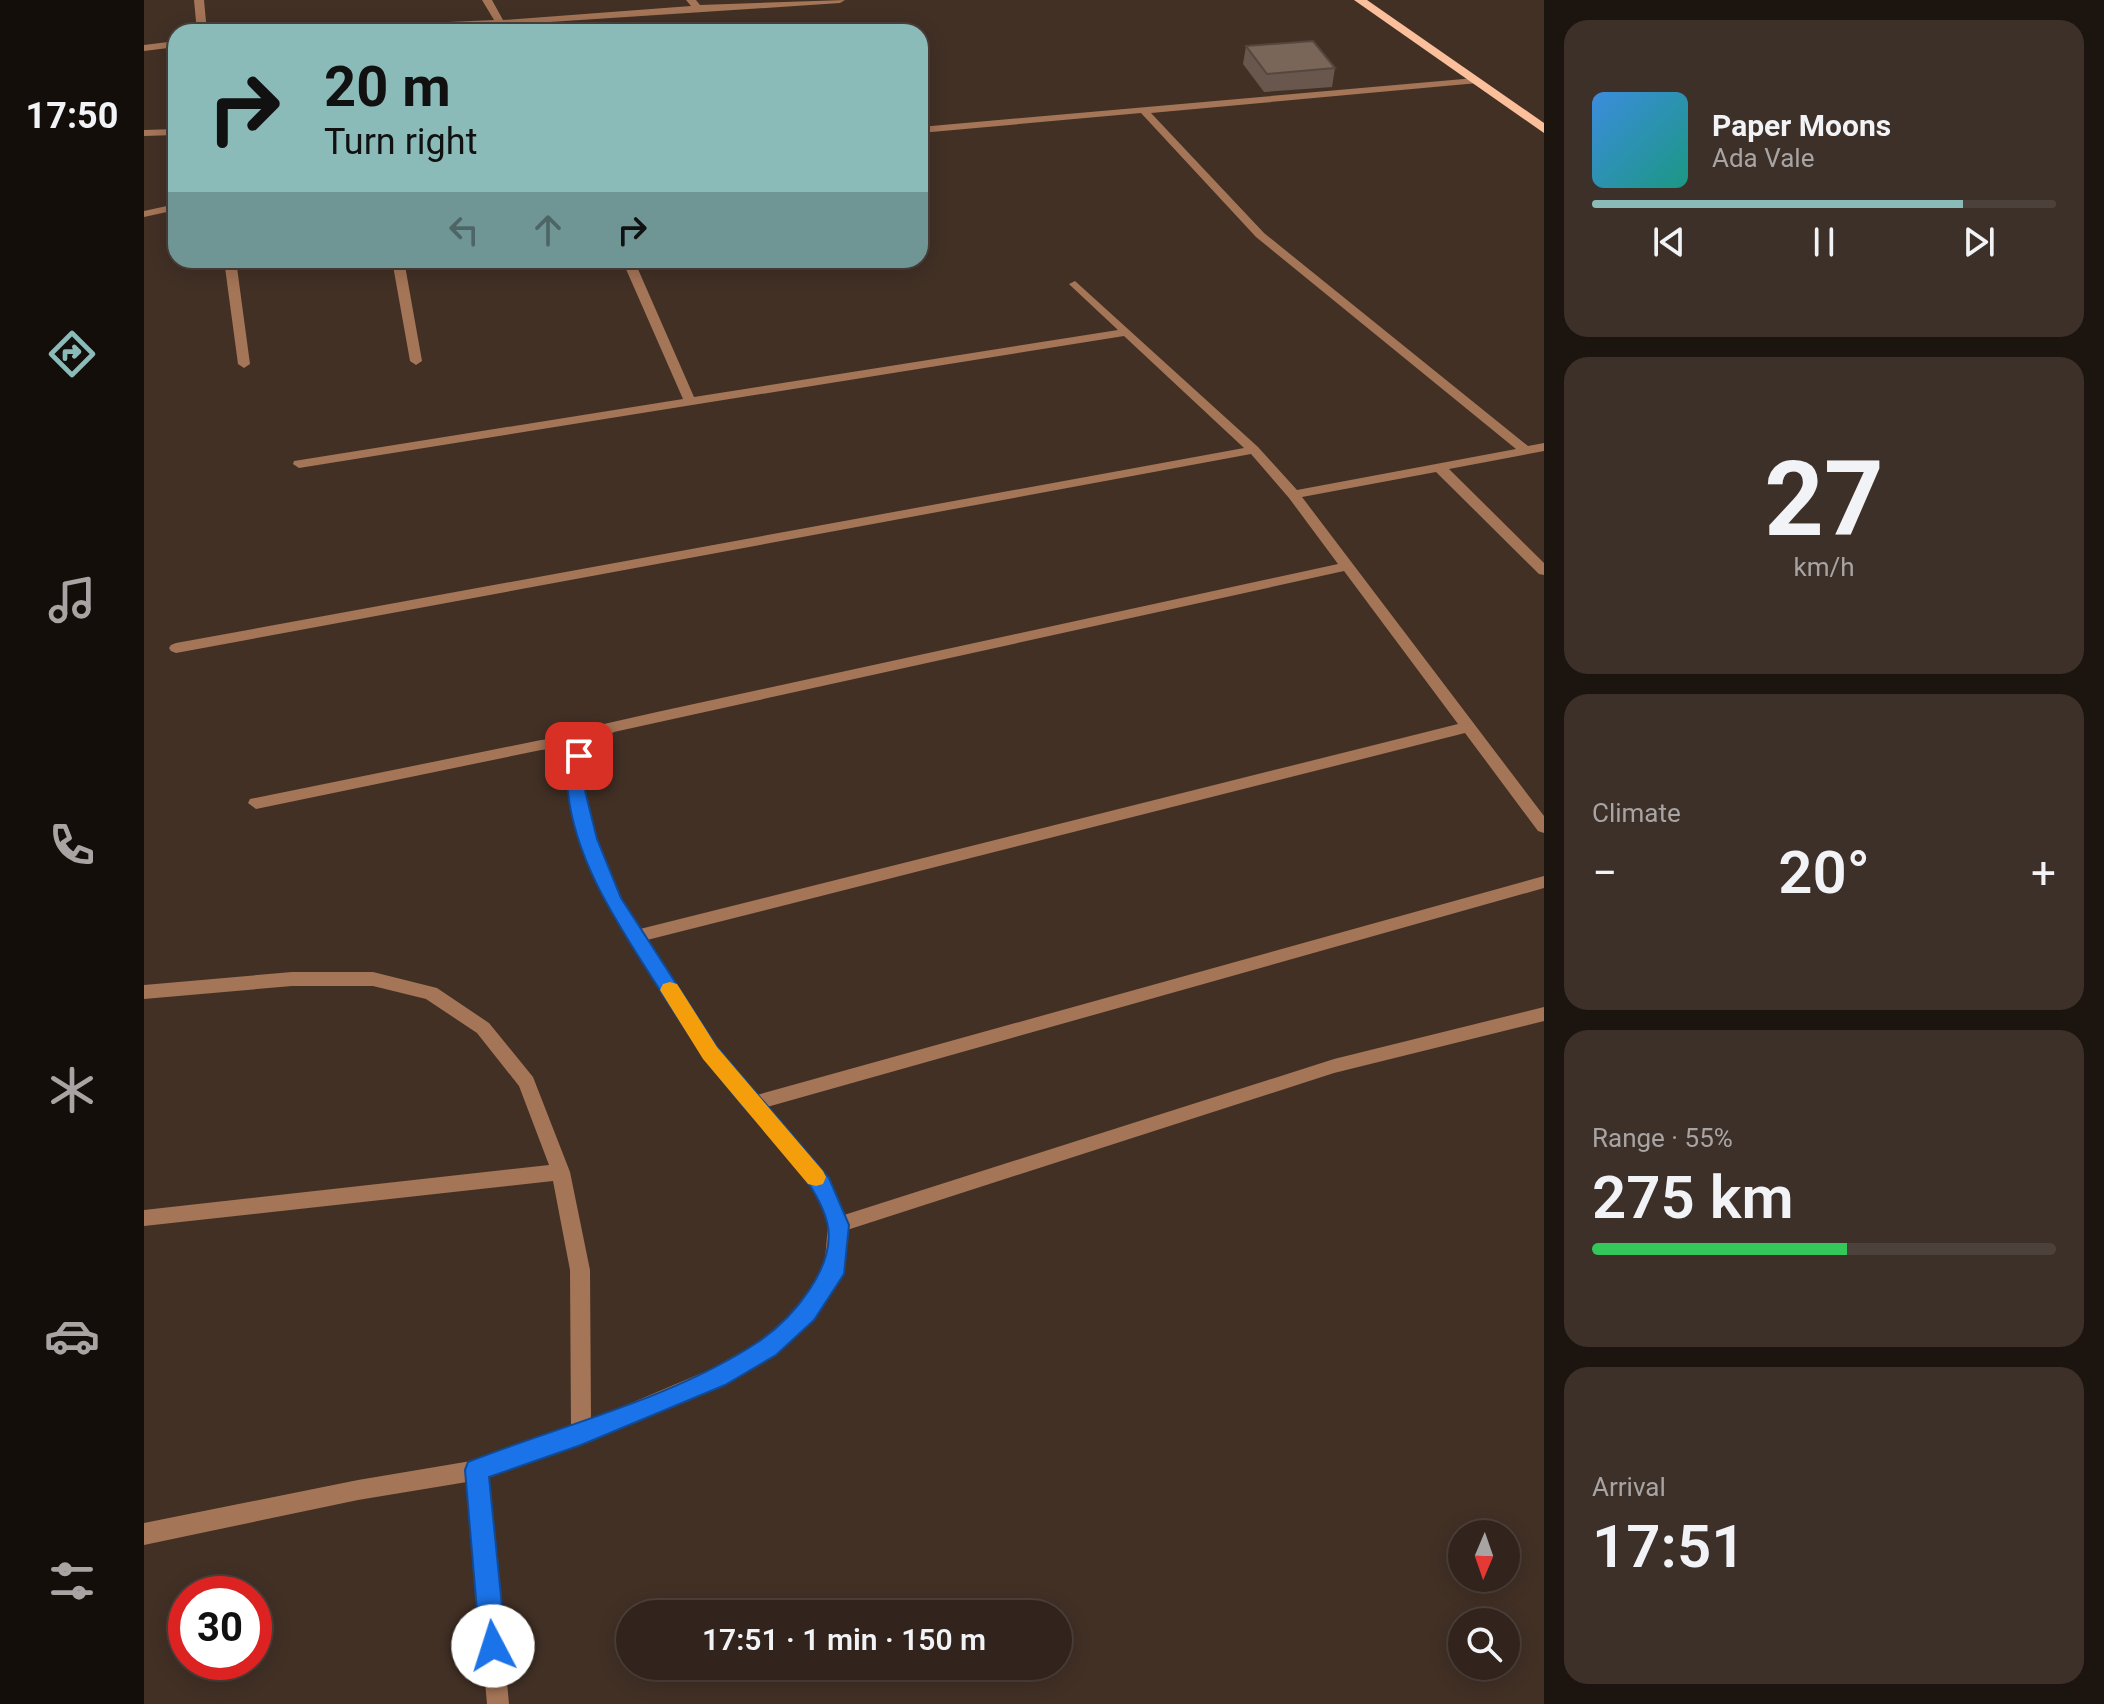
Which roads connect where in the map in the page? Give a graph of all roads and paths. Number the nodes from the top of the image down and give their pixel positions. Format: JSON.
{"nodes":[{"id":1,"x":199,"y":0,"type":"edge"},
{"id":2,"x":487,"y":0,"type":"edge"},
{"id":3,"x":840,"y":0,"type":"edge"},
{"id":4,"x":1360,"y":0,"type":"edge"},
{"id":5,"x":694,"y":4,"type":"edge"},
{"id":6,"x":201,"y":24,"type":"edge"},
{"id":7,"x":501,"y":24,"type":"edge"},
{"id":8,"x":535,"y":24,"type":"edge"},
{"id":9,"x":168,"y":45,"type":"edge"},
{"id":10,"x":144,"y":48,"type":"edge"},
{"id":11,"x":1475,"y":81,"type":"junction"},
{"id":12,"x":1143,"y":110,"type":"junction"},
{"id":13,"x":928,"y":129,"type":"edge"},
{"id":14,"x":1544,"y":129,"type":"edge"},
{"id":15,"x":168,"y":132,"type":"edge"},
{"id":16,"x":144,"y":133,"type":"edge"},
{"id":17,"x":168,"y":209,"type":"edge"},
{"id":18,"x":144,"y":214,"type":"edge"},
{"id":19,"x":231,"y":268,"type":"edge"},
{"id":20,"x":399,"y":268,"type":"edge"},
{"id":21,"x":631,"y":268,"type":"edge"},
{"id":22,"x":1075,"y":284,"type":"dead end"},
{"id":23,"x":1127,"y":332,"type":"junction"},
{"id":24,"x":416,"y":361,"type":"dead end"},
{"id":25,"x":244,"y":364,"type":"dead end"},
{"id":26,"x":690,"y":402,"type":"junction"},
{"id":27,"x":1544,"y":447,"type":"edge"},
{"id":28,"x":1254,"y":450,"type":"junction"},
{"id":29,"x":1525,"y":450,"type":"junction"},
{"id":30,"x":299,"y":464,"type":"dead end"},
{"id":31,"x":1439,"y":467,"type":"junction"},
{"id":32,"x":1294,"y":495,"type":"junction"},
{"id":33,"x":1347,"y":566,"type":"junction"},
{"id":34,"x":1544,"y":571,"type":"edge"},
{"id":35,"x":176,"y":648,"type":"dead end"},
{"id":36,"x":1468,"y":727,"type":"junction"},
{"id":37,"x":589,"y":740,"type":"junction"},
{"id":38,"x":256,"y":803,"type":"dead end"},
{"id":39,"x":1544,"y":827,"type":"edge"},
{"id":40,"x":1544,"y":882,"type":"edge"},
{"id":41,"x":636,"y":936,"type":"junction"},
{"id":42,"x":144,"y":992,"type":"edge"},
{"id":43,"x":1544,"y":1014,"type":"edge"},
{"id":44,"x":752,"y":1104,"type":"junction"},
{"id":45,"x":561,"y":1172,"type":"junction"},
{"id":46,"x":144,"y":1218,"type":"edge"},
{"id":47,"x":838,"y":1225,"type":"junction"},
{"id":48,"x":581,"y":1434,"type":"junction"},
{"id":49,"x":477,"y":1470,"type":"junction"},
{"id":50,"x":144,"y":1534,"type":"edge"},
{"id":51,"x":498,"y":1704,"type":"edge"}],
"edges":[{"from":1,"to":6,"type":"street"},
{"from":2,"to":7,"type":"street"},
{"from":3,"to":5,"type":"street"},
{"from":4,"to":11,"type":"main road"},
{"from":5,"to":8,"type":"street"},
{"from":9,"to":10,"type":"street"},
{"from":11,"to":12,"type":"street"},
{"from":11,"to":14,"type":"main road"},
{"from":12,"to":13,"type":"street"},
{"from":12,"to":29,"type":"street"},
{"from":15,"to":16,"type":"street"},
{"from":17,"to":18,"type":"street"},
{"from":19,"to":25,"type":"street"},
{"from":20,"to":24,"type":"street"},
{"from":21,"to":26,"type":"street"},
{"from":22,"to":23,"type":"street"},
{"from":23,"to":26,"type":"street"},
{"from":23,"to":28,"type":"street"},
{"from":26,"to":30,"type":"street"},
{"from":27,"to":29,"type":"street"},
{"from":28,"to":32,"type":"street"},
{"from":28,"to":35,"type":"street"},
{"from":29,"to":31,"type":"street"},
{"from":31,"to":32,"type":"street"},
{"from":31,"to":34,"type":"street"},
{"from":32,"to":33,"type":"street"},
{"from":33,"to":36,"type":"street"},
{"from":33,"to":37,"type":"street"},
{"from":36,"to":39,"type":"street"},
{"from":36,"to":41,"type":"street"},
{"from":37,"to":38,"type":"street"},
{"from":37,"to":41,"type":"street"},
{"from":40,"to":44,"type":"street"},
{"from":41,"to":44,"type":"street"},
{"from":42,"to":45,"type":"street"},
{"from":43,"to":47,"type":"street"},
{"from":44,"to":47,"type":"street"},
{"from":45,"to":46,"type":"street"},
{"from":45,"to":48,"type":"street"},
{"from":47,"to":48,"type":"street"},
{"from":48,"to":49,"type":"street"},
{"from":49,"to":50,"type":"street"},
{"from":49,"to":51,"type":"street"}]}
